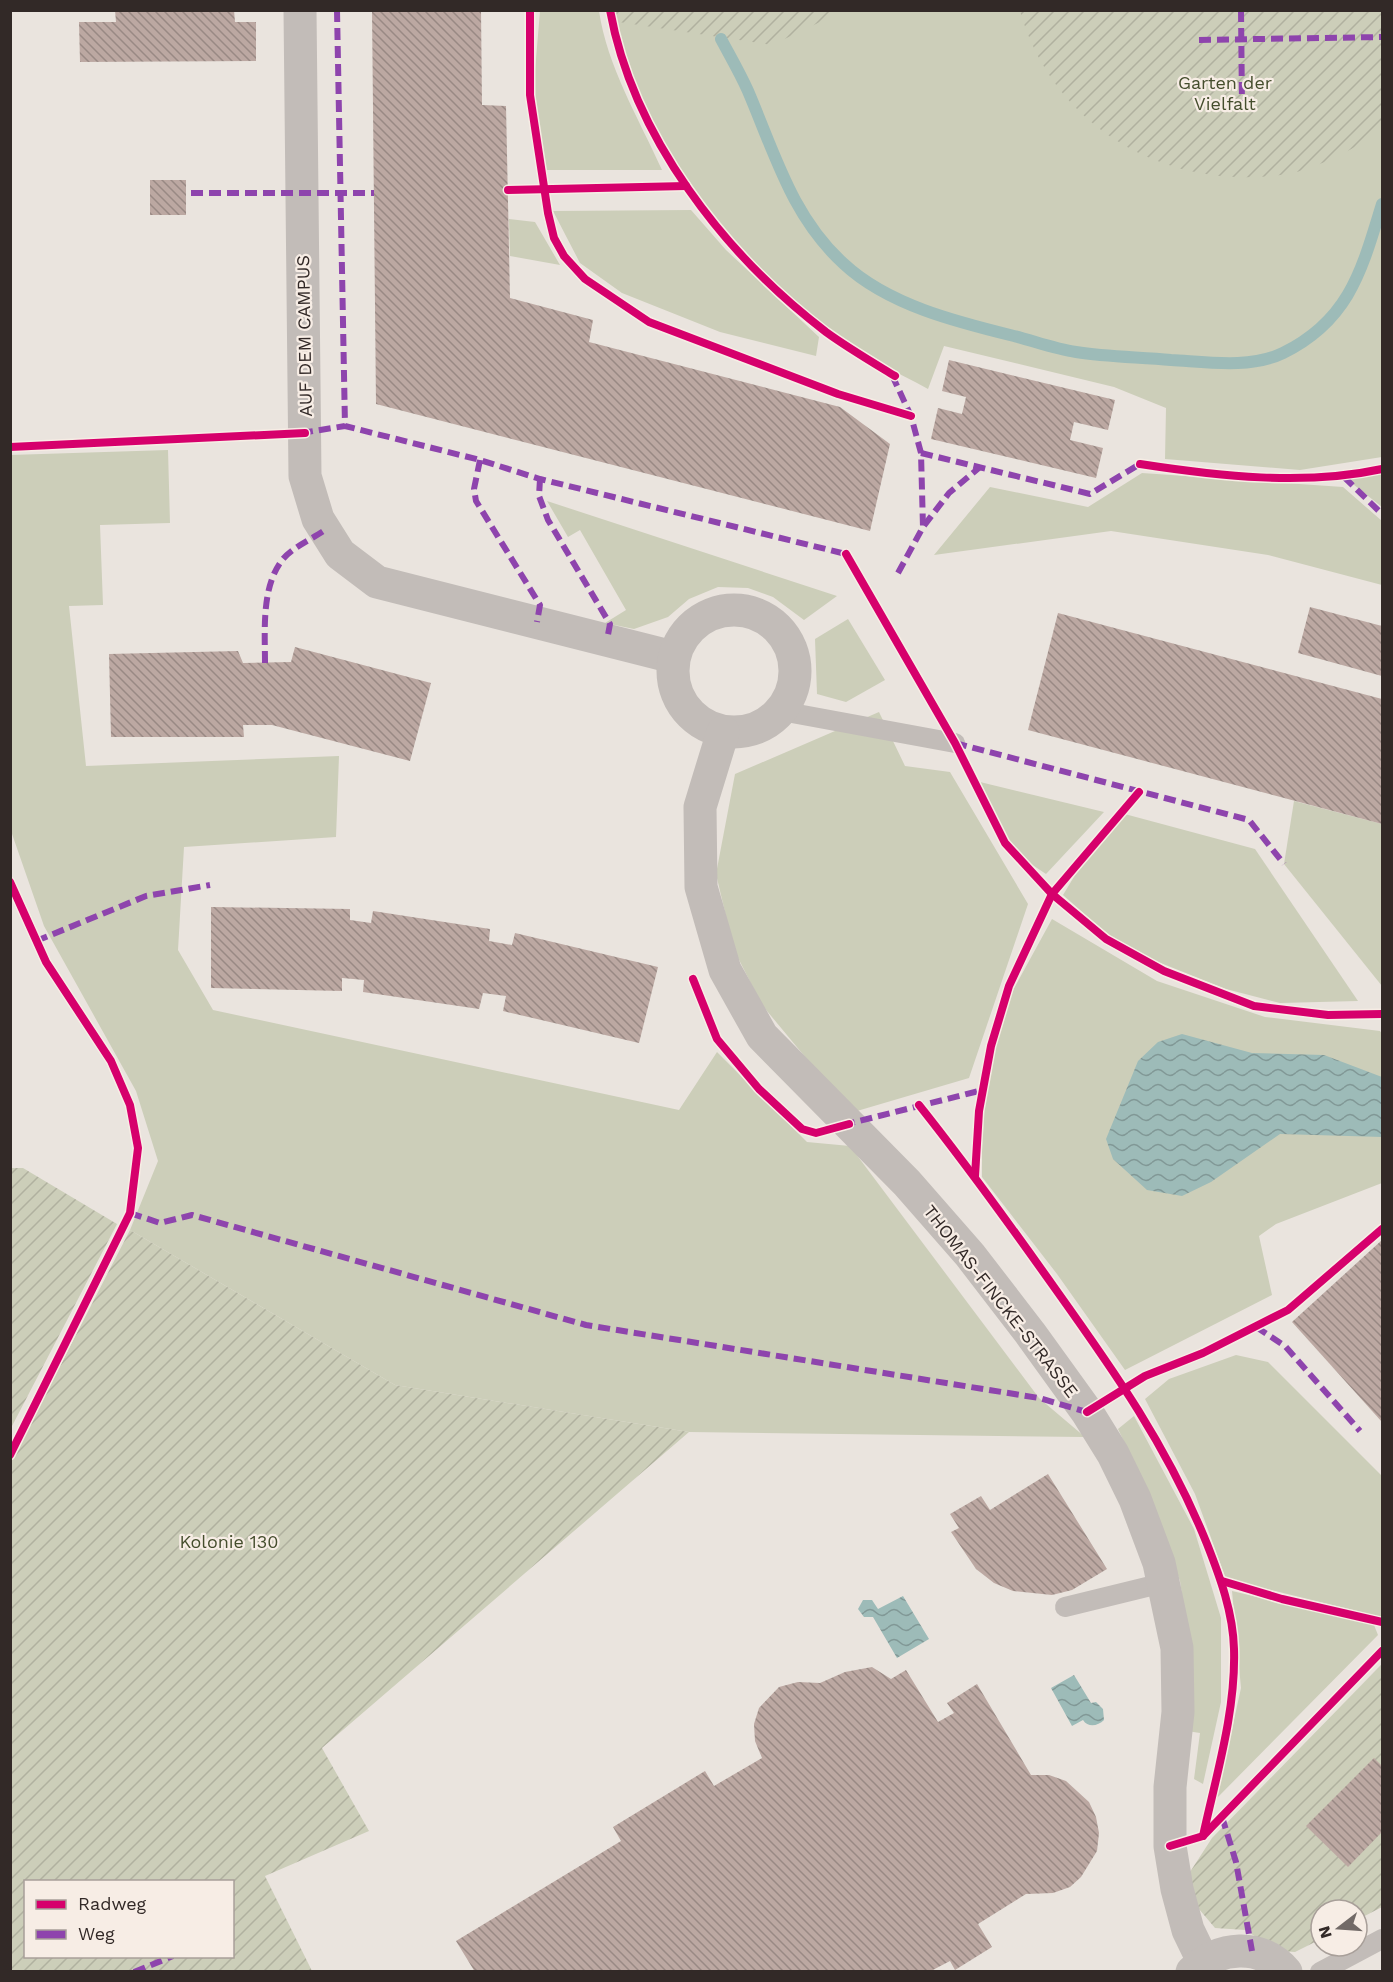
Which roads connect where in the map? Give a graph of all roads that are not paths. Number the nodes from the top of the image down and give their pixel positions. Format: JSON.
{"nodes":[{"id":1,"x":300,"y":10,"type":"edge"},
{"id":2,"x":673,"y":657,"type":"junction"},
{"id":3,"x":781,"y":711,"type":"junction"},
{"id":4,"x":723,"y":732,"type":"junction"},
{"id":5,"x":955,"y":743,"type":"dead end"},
{"id":6,"x":1163,"y":1583,"type":"junction"},
{"id":7,"x":1065,"y":1607,"type":"dead end"},
{"id":8,"x":1383,"y":1939,"type":"edge"},
{"id":9,"x":1197,"y":1966,"type":"edge"},
{"id":10,"x":1286,"y":1971,"type":"edge"},
{"id":11,"x":1320,"y":1971,"type":"edge"}],
"edges":[{"from":1,"to":2,"type":"street","name":"AUF DEM CAMPUS"},
{"from":2,"to":3,"type":"street"},
{"from":2,"to":4,"type":"street"},
{"from":3,"to":4,"type":"street"},
{"from":3,"to":5,"type":"lane"},
{"from":4,"to":6,"type":"street","name":"THOMAS-FINCKE-STRASSE"},
{"from":6,"to":7,"type":"lane"},
{"from":6,"to":9,"type":"street","name":"THOMAS-FINCKE-STRASSE"},
{"from":8,"to":11,"type":"lane"},
{"from":9,"to":10,"type":"street","name":"THOMAS-FINCKE-STRASSE"}]}
